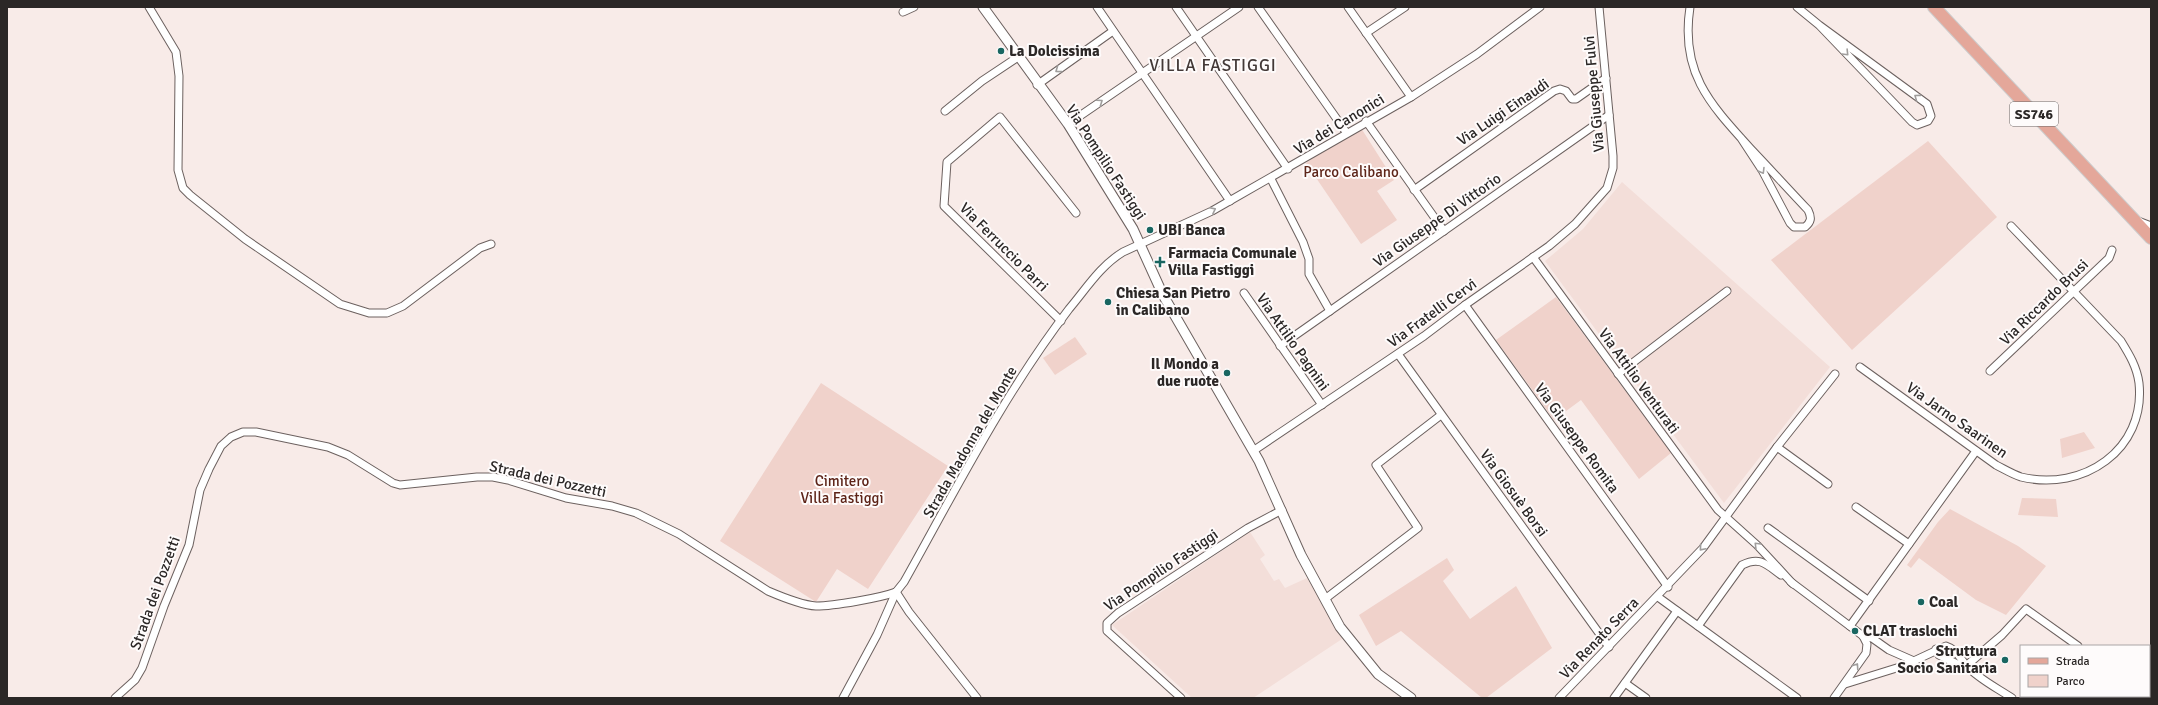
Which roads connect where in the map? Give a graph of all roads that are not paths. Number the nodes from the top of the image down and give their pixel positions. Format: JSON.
{"nodes":[{"id":1,"x":149,"y":7,"type":"edge"},
{"id":2,"x":914,"y":7,"type":"edge"},
{"id":3,"x":984,"y":7,"type":"edge"},
{"id":4,"x":1097,"y":7,"type":"edge"},
{"id":5,"x":1176,"y":7,"type":"edge"},
{"id":6,"x":1238,"y":7,"type":"edge"},
{"id":7,"x":1258,"y":7,"type":"edge"},
{"id":8,"x":1348,"y":7,"type":"edge"},
{"id":9,"x":1405,"y":7,"type":"edge"},
{"id":10,"x":1540,"y":7,"type":"edge"},
{"id":11,"x":1599,"y":7,"type":"edge"},
{"id":12,"x":1690,"y":7,"type":"edge"},
{"id":13,"x":1797,"y":7,"type":"edge"},
{"id":14,"x":1934,"y":7,"type":"edge"},
{"id":15,"x":903,"y":12,"type":"dead end"},
{"id":16,"x":1819,"y":25,"type":"junction"},
{"id":17,"x":1113,"y":31,"type":"junction"},
{"id":18,"x":1366,"y":33,"type":"junction"},
{"id":19,"x":1196,"y":36,"type":"junction"},
{"id":20,"x":1018,"y":57,"type":"junction"},
{"id":21,"x":1142,"y":73,"type":"junction"},
{"id":22,"x":1606,"y":78,"type":"junction"},
{"id":23,"x":1037,"y":85,"type":"junction"},
{"id":24,"x":1411,"y":97,"type":"junction"},
{"id":25,"x":945,"y":111,"type":"dead end"},
{"id":26,"x":1609,"y":115,"type":"junction"},
{"id":27,"x":1366,"y":121,"type":"junction"},
{"id":28,"x":1068,"y":124,"type":"junction"},
{"id":29,"x":1346,"y":132,"type":"junction"},
{"id":30,"x":1741,"y":138,"type":"junction"},
{"id":31,"x":1288,"y":169,"type":"junction"},
{"id":32,"x":1271,"y":178,"type":"junction"},
{"id":33,"x":1611,"y":178,"type":"joint"},
{"id":34,"x":1414,"y":190,"type":"junction"},
{"id":35,"x":1230,"y":201,"type":"junction"},
{"id":36,"x":1076,"y":214,"type":"dead end"},
{"id":37,"x":2135,"y":220,"type":"junction"},
{"id":38,"x":2011,"y":226,"type":"dead end"},
{"id":39,"x":2151,"y":226,"type":"edge"},
{"id":40,"x":1444,"y":231,"type":"junction"},
{"id":41,"x":2151,"y":238,"type":"edge"},
{"id":42,"x":491,"y":244,"type":"dead end"},
{"id":43,"x":1140,"y":246,"type":"junction"},
{"id":44,"x":2112,"y":250,"type":"dead end"},
{"id":45,"x":1533,"y":258,"type":"junction"},
{"id":46,"x":1727,"y":291,"type":"dead end"},
{"id":47,"x":2074,"y":292,"type":"junction"},
{"id":48,"x":1244,"y":293,"type":"dead end"},
{"id":49,"x":1465,"y":305,"type":"junction"},
{"id":50,"x":1330,"y":312,"type":"junction"},
{"id":51,"x":1061,"y":321,"type":"junction"},
{"id":52,"x":1280,"y":346,"type":"junction"},
{"id":53,"x":1398,"y":354,"type":"junction"},
{"id":54,"x":1860,"y":368,"type":"dead end"},
{"id":55,"x":1990,"y":371,"type":"dead end"},
{"id":56,"x":1618,"y":374,"type":"junction"},
{"id":57,"x":1835,"y":374,"type":"dead end"},
{"id":58,"x":1322,"y":405,"type":"junction"},
{"id":59,"x":1442,"y":415,"type":"junction"},
{"id":60,"x":1777,"y":447,"type":"junction"},
{"id":61,"x":1253,"y":451,"type":"junction"},
{"id":62,"x":1976,"y":451,"type":"junction"},
{"id":63,"x":1828,"y":484,"type":"dead end"},
{"id":64,"x":1856,"y":507,"type":"dead end"},
{"id":65,"x":1282,"y":510,"type":"junction"},
{"id":66,"x":1726,"y":517,"type":"junction"},
{"id":67,"x":1768,"y":528,"type":"dead end"},
{"id":68,"x":1909,"y":544,"type":"junction"},
{"id":69,"x":1793,"y":584,"type":"junction"},
{"id":70,"x":1668,"y":587,"type":"junction"},
{"id":71,"x":896,"y":592,"type":"junction"},
{"id":72,"x":1658,"y":597,"type":"junction"},
{"id":73,"x":1324,"y":599,"type":"junction"},
{"id":74,"x":1869,"y":601,"type":"junction"},
{"id":75,"x":1677,"y":611,"type":"junction"},
{"id":76,"x":1698,"y":626,"type":"junction"},
{"id":77,"x":1850,"y":626,"type":"junction"},
{"id":78,"x":1863,"y":636,"type":"junction"},
{"id":79,"x":2077,"y":645,"type":"edge"},
{"id":80,"x":1609,"y":647,"type":"junction"},
{"id":81,"x":1936,"y":649,"type":"junction"},
{"id":82,"x":1914,"y":661,"type":"junction"},
{"id":83,"x":1966,"y":666,"type":"junction"},
{"id":84,"x":1625,"y":683,"type":"junction"},
{"id":85,"x":1845,"y":684,"type":"junction"},
{"id":86,"x":115,"y":698,"type":"edge"},
{"id":87,"x":843,"y":698,"type":"edge"},
{"id":88,"x":976,"y":698,"type":"edge"},
{"id":89,"x":1181,"y":698,"type":"edge"},
{"id":90,"x":1411,"y":698,"type":"edge"},
{"id":91,"x":1560,"y":698,"type":"edge"},
{"id":92,"x":1614,"y":698,"type":"edge"},
{"id":93,"x":1646,"y":698,"type":"edge"},
{"id":94,"x":1797,"y":698,"type":"edge"},
{"id":95,"x":1834,"y":698,"type":"edge"},
{"id":96,"x":2012,"y":698,"type":"edge"}],
"edges":[{"from":1,"to":42,"type":"street"},
{"from":2,"to":15,"type":"street"},
{"from":3,"to":20,"type":"street","name":"Via Pompilio Fastiggi"},
{"from":4,"to":17,"type":"street"},
{"from":5,"to":19,"type":"street"},
{"from":6,"to":19,"type":"street"},
{"from":7,"to":29,"type":"street"},
{"from":8,"to":18,"type":"street"},
{"from":9,"to":18,"type":"street"},
{"from":10,"to":24,"type":"street","name":"Via dei Canonici"},
{"from":11,"to":22,"type":"street","name":"Via Giuseppe Fulvi"},
{"from":12,"to":30,"type":"street"},
{"from":13,"to":16,"type":"street"},
{"from":14,"to":37,"type":"main road","number":"SS746"},
{"from":16,"to":16,"type":"street","one_way":true},
{"from":17,"to":21,"type":"street"},
{"from":17,"to":23,"type":"street","one_way":true},
{"from":18,"to":24,"type":"street"},
{"from":19,"to":21,"type":"street"},
{"from":19,"to":31,"type":"street"},
{"from":20,"to":23,"type":"street","name":"Via Pompilio Fastiggi"},
{"from":20,"to":25,"type":"street"},
{"from":28,"to":21,"type":"street","one_way":true},
{"from":21,"to":35,"type":"street"},
{"from":22,"to":26,"type":"street","name":"Via Giuseppe Fulvi"},
{"from":22,"to":34,"type":"street","name":"Via Luigi Einaudi"},
{"from":23,"to":28,"type":"street","name":"Via Pompilio Fastiggi"},
{"from":24,"to":27,"type":"street","name":"Via dei Canonici"},
{"from":26,"to":33,"type":"street","name":"Via Giuseppe Fulvi"},
{"from":26,"to":40,"type":"street","name":"Via Giuseppe Di Vittorio"},
{"from":27,"to":29,"type":"street","name":"Via dei Canonici"},
{"from":27,"to":34,"type":"street"},
{"from":28,"to":43,"type":"street","name":"Via Pompilio Fastiggi"},
{"from":29,"to":31,"type":"street","name":"Via dei Canonici"},
{"from":30,"to":30,"type":"street","one_way":true},
{"from":31,"to":32,"type":"street","name":"Via dei Canonici"},
{"from":32,"to":35,"type":"street","name":"Via dei Canonici"},
{"from":32,"to":50,"type":"street"},
{"from":33,"to":45,"type":"street","name":"Via Fratelli Cervi"},
{"from":34,"to":40,"type":"street"},
{"from":43,"to":35,"type":"street","name":"Via dei Canonici","one_way":true},
{"from":36,"to":51,"type":"street","name":"Via Ferruccio Parri"},
{"from":37,"to":39,"type":"street"},
{"from":37,"to":41,"type":"main road"},
{"from":38,"to":47,"type":"street","name":"Via Jarno Saarinen"},
{"from":40,"to":50,"type":"street","name":"Via Giuseppe Di Vittorio"},
{"from":43,"to":51,"type":"street","name":"Strada Madonna del Monte"},
{"from":43,"to":61,"type":"street","name":"Via Pompilio Fastiggi"},
{"from":44,"to":47,"type":"street","name":"Via Riccardo Brusi"},
{"from":45,"to":49,"type":"street","name":"Via Fratelli Cervi"},
{"from":45,"to":56,"type":"street","name":"Via Attilio Venturati"},
{"from":46,"to":56,"type":"street"},
{"from":47,"to":55,"type":"street","name":"Via Riccardo Brusi"},
{"from":47,"to":62,"type":"street","name":"Via Jarno Saarinen"},
{"from":48,"to":52,"type":"street","name":"Via Attilio Pagnini"},
{"from":49,"to":53,"type":"street","name":"Via Fratelli Cervi"},
{"from":49,"to":70,"type":"street","name":"Via Giuseppe Romita"},
{"from":50,"to":52,"type":"street","name":"Via Giuseppe Di Vittorio"},
{"from":51,"to":71,"type":"street","name":"Strada Madonna del Monte"},
{"from":52,"to":58,"type":"street","name":"Via Attilio Pagnini"},
{"from":53,"to":58,"type":"street","name":"Via Fratelli Cervi"},
{"from":53,"to":59,"type":"street","name":"Via Giosuè Borsi"},
{"from":54,"to":62,"type":"street","name":"Via Jarno Saarinen"},
{"from":56,"to":66,"type":"street","name":"Via Attilio Venturati"},
{"from":57,"to":60,"type":"street","name":"Via Renato Serra"},
{"from":58,"to":61,"type":"street","name":"Via Fratelli Cervi"},
{"from":59,"to":73,"type":"street"},
{"from":59,"to":80,"type":"street","name":"Via Giosuè Borsi"},
{"from":60,"to":63,"type":"street"},
{"from":60,"to":66,"type":"street","name":"Via Renato Serra"},
{"from":61,"to":65,"type":"street","name":"Via Pompilio Fastiggi"},
{"from":62,"to":68,"type":"street"},
{"from":64,"to":68,"type":"street"},
{"from":65,"to":73,"type":"street","name":"Via Pompilio Fastiggi"},
{"from":65,"to":89,"type":"street","name":"Via Pompilio Fastiggi"},
{"from":69,"to":66,"type":"street","one_way":true},
{"from":66,"to":70,"type":"street","name":"Via Renato Serra","one_way":true},
{"from":67,"to":74,"type":"street"},
{"from":68,"to":74,"type":"street"},
{"from":69,"to":76,"type":"street"},
{"from":69,"to":77,"type":"street"},
{"from":70,"to":72,"type":"street","name":"Via Renato Serra"},
{"from":71,"to":86,"type":"street","name":"Strada dei Pozzetti"},
{"from":71,"to":87,"type":"street","name":"Strada Madonna del Monte"},
{"from":71,"to":88,"type":"street"},
{"from":72,"to":75,"type":"street","name":"Via Renato Serra"},
{"from":72,"to":80,"type":"street","name":"Via Renato Serra"},
{"from":73,"to":90,"type":"street","name":"Via Pompilio Fastiggi"},
{"from":74,"to":77,"type":"street"},
{"from":75,"to":76,"type":"street","name":"Via Renato Serra"},
{"from":75,"to":84,"type":"street"},
{"from":76,"to":94,"type":"street","name":"Via Renato Serra"},
{"from":77,"to":78,"type":"street"},
{"from":78,"to":82,"type":"street"},
{"from":85,"to":78,"type":"street","one_way":true},
{"from":79,"to":83,"type":"street"},
{"from":80,"to":91,"type":"street","name":"Via Renato Serra"},
{"from":81,"to":82,"type":"street"},
{"from":81,"to":83,"type":"street"},
{"from":81,"to":83,"type":"street"},
{"from":82,"to":85,"type":"street"},
{"from":83,"to":96,"type":"street"},
{"from":84,"to":92,"type":"street"},
{"from":84,"to":93,"type":"street"},
{"from":85,"to":95,"type":"street"}]}
